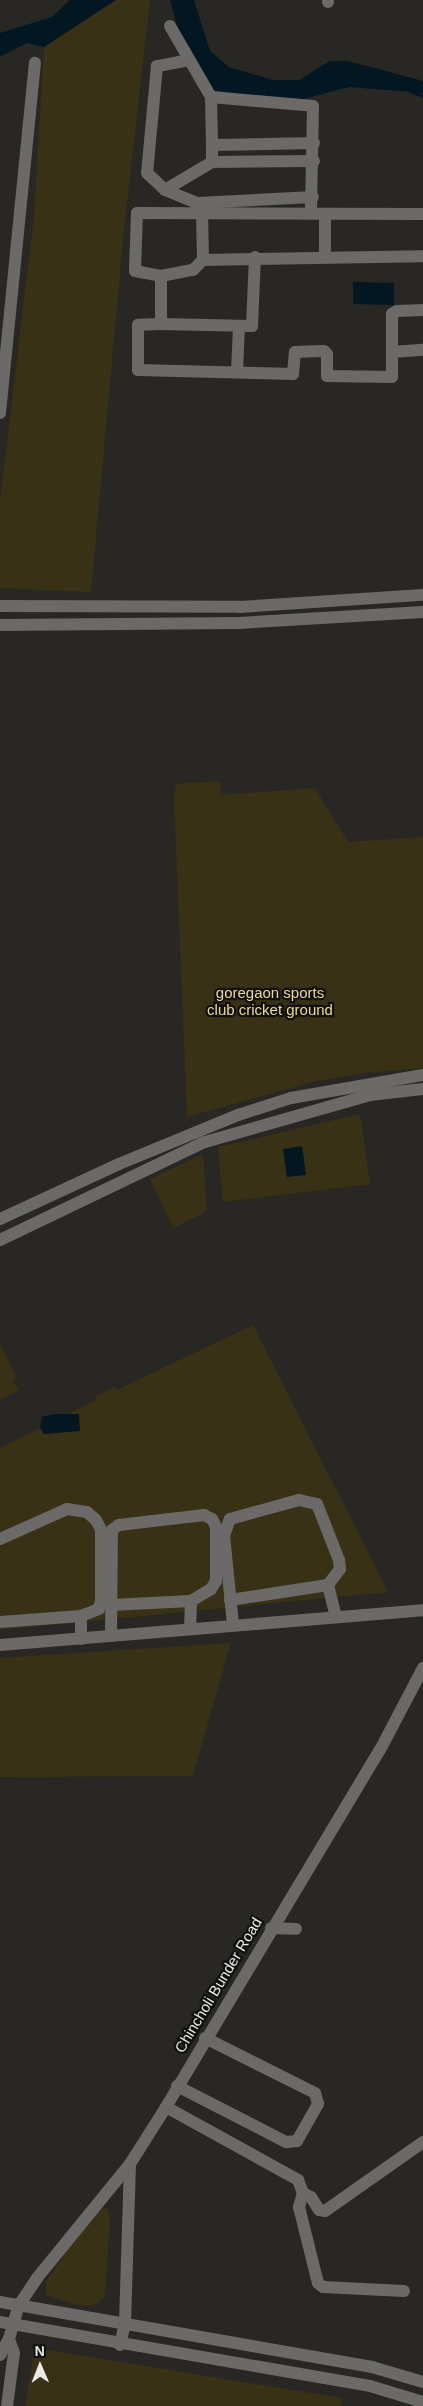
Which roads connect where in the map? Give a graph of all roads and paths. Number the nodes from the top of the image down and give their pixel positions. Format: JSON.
{"nodes":[{"id":1,"x":170,"y":26,"type":"dead end"},
{"id":2,"x":189,"y":60,"type":"junction"},
{"id":3,"x":35,"y":63,"type":"dead end"},
{"id":4,"x":211,"y":97,"type":"junction"},
{"id":5,"x":314,"y":143,"type":"junction"},
{"id":6,"x":212,"y":145,"type":"junction"},
{"id":7,"x":314,"y":161,"type":"junction"},
{"id":8,"x":212,"y":162,"type":"junction"},
{"id":9,"x":165,"y":190,"type":"junction"},
{"id":10,"x":312,"y":197,"type":"junction"},
{"id":11,"x":202,"y":213,"type":"junction"},
{"id":12,"x":311,"y":214,"type":"junction"},
{"id":13,"x":325,"y":214,"type":"junction"},
{"id":14,"x":423,"y":214,"type":"edge"},
{"id":15,"x":325,"y":256,"type":"junction"},
{"id":16,"x":423,"y":256,"type":"edge"},
{"id":17,"x":255,"y":257,"type":"junction"},
{"id":18,"x":203,"y":260,"type":"junction"},
{"id":19,"x":161,"y":276,"type":"junction"},
{"id":20,"x":423,"y":310,"type":"edge"},
{"id":21,"x":161,"y":324,"type":"junction"},
{"id":22,"x":239,"y":326,"type":"junction"},
{"id":23,"x":423,"y":350,"type":"edge"},
{"id":24,"x":392,"y":352,"type":"junction"},
{"id":25,"x":237,"y":372,"type":"junction"},
{"id":26,"x":0,"y":413,"type":"edge"},
{"id":27,"x":423,"y":594,"type":"edge"},
{"id":28,"x":373,"y":598,"type":"junction"},
{"id":29,"x":0,"y":606,"type":"edge"},
{"id":30,"x":122,"y":607,"type":"junction"},
{"id":31,"x":240,"y":607,"type":"junction"},
{"id":32,"x":423,"y":612,"type":"edge"},
{"id":33,"x":374,"y":616,"type":"junction"},
{"id":34,"x":123,"y":623,"type":"junction"},
{"id":35,"x":239,"y":623,"type":"junction"},
{"id":36,"x":0,"y":625,"type":"edge"},
{"id":37,"x":423,"y":1075,"type":"edge"},
{"id":38,"x":423,"y":1090,"type":"edge"},
{"id":39,"x":128,"y":1160,"type":"junction"},
{"id":40,"x":137,"y":1175,"type":"junction"},
{"id":41,"x":0,"y":1219,"type":"edge"},
{"id":42,"x":0,"y":1240,"type":"edge"},
{"id":43,"x":0,"y":1539,"type":"edge"},
{"id":44,"x":328,"y":1585,"type":"junction"},
{"id":45,"x":230,"y":1600,"type":"junction"},
{"id":46,"x":191,"y":1601,"type":"junction"},
{"id":47,"x":111,"y":1605,"type":"junction"},
{"id":48,"x":423,"y":1610,"type":"edge"},
{"id":49,"x":81,"y":1616,"type":"junction"},
{"id":50,"x":336,"y":1617,"type":"junction"},
{"id":51,"x":0,"y":1622,"type":"edge"},
{"id":52,"x":233,"y":1624,"type":"junction"},
{"id":53,"x":190,"y":1628,"type":"junction"},
{"id":54,"x":111,"y":1636,"type":"junction"},
{"id":55,"x":81,"y":1640,"type":"junction"},
{"id":56,"x":0,"y":1645,"type":"edge"},
{"id":57,"x":423,"y":1668,"type":"edge"},
{"id":58,"x":271,"y":1928,"type":"junction"},
{"id":59,"x":296,"y":1929,"type":"dead end"},
{"id":60,"x":205,"y":2038,"type":"junction"},
{"id":61,"x":177,"y":2086,"type":"junction"},
{"id":62,"x":166,"y":2107,"type":"junction"},
{"id":63,"x":423,"y":2142,"type":"edge"},
{"id":64,"x":130,"y":2164,"type":"junction"},
{"id":65,"x":303,"y":2193,"type":"junction"},
{"id":66,"x":404,"y":2291,"type":"dead end"},
{"id":67,"x":0,"y":2302,"type":"edge"},
{"id":68,"x":19,"y":2305,"type":"junction"},
{"id":69,"x":6,"y":2323,"type":"edge"},
{"id":70,"x":125,"y":2323,"type":"junction"},
{"id":71,"x":9,"y":2339,"type":"junction"},
{"id":72,"x":120,"y":2345,"type":"junction"},
{"id":73,"x":0,"y":2355,"type":"edge"},
{"id":74,"x":423,"y":2382,"type":"edge"},
{"id":75,"x":423,"y":2402,"type":"edge"},
{"id":76,"x":7,"y":2406,"type":"edge"}],
"edges":[{"from":1,"to":2,"type":"street"},
{"from":2,"to":4,"type":"street"},
{"from":2,"to":9,"type":"street"},
{"from":3,"to":26,"type":"street"},
{"from":4,"to":5,"type":"street"},
{"from":4,"to":6,"type":"street"},
{"from":5,"to":6,"type":"street"},
{"from":5,"to":7,"type":"street"},
{"from":6,"to":8,"type":"street"},
{"from":7,"to":8,"type":"street"},
{"from":7,"to":10,"type":"street"},
{"from":8,"to":9,"type":"street"},
{"from":9,"to":10,"type":"street"},
{"from":10,"to":12,"type":"street"},
{"from":11,"to":12,"type":"street"},
{"from":11,"to":18,"type":"street"},
{"from":11,"to":19,"type":"street"},
{"from":12,"to":13,"type":"street"},
{"from":13,"to":14,"type":"street"},
{"from":13,"to":15,"type":"street"},
{"from":15,"to":16,"type":"street"},
{"from":15,"to":17,"type":"street"},
{"from":17,"to":18,"type":"street"},
{"from":17,"to":22,"type":"street"},
{"from":18,"to":19,"type":"street"},
{"from":19,"to":21,"type":"street"},
{"from":20,"to":24,"type":"street"},
{"from":21,"to":22,"type":"street"},
{"from":21,"to":25,"type":"street"},
{"from":22,"to":25,"type":"street"},
{"from":23,"to":24,"type":"street"},
{"from":24,"to":25,"type":"street"},
{"from":27,"to":28,"type":"street"},
{"from":28,"to":31,"type":"street"},
{"from":28,"to":33,"type":"street"},
{"from":29,"to":30,"type":"street"},
{"from":30,"to":31,"type":"street"},
{"from":30,"to":34,"type":"street"},
{"from":31,"to":35,"type":"street"},
{"from":32,"to":33,"type":"street"},
{"from":33,"to":35,"type":"street"},
{"from":34,"to":35,"type":"street"},
{"from":34,"to":36,"type":"street"},
{"from":37,"to":39,"type":"street"},
{"from":38,"to":40,"type":"street"},
{"from":39,"to":40,"type":"street"},
{"from":39,"to":41,"type":"street"},
{"from":40,"to":42,"type":"street"},
{"from":43,"to":49,"type":"street"},
{"from":44,"to":45,"type":"street"},
{"from":44,"to":45,"type":"street"},
{"from":44,"to":50,"type":"street"},
{"from":45,"to":52,"type":"street"},
{"from":46,"to":47,"type":"street"},
{"from":46,"to":47,"type":"street"},
{"from":46,"to":53,"type":"street"},
{"from":47,"to":54,"type":"street"},
{"from":48,"to":50,"type":"street"},
{"from":49,"to":51,"type":"street"},
{"from":49,"to":55,"type":"street"},
{"from":50,"to":52,"type":"street"},
{"from":52,"to":53,"type":"street"},
{"from":53,"to":54,"type":"street"},
{"from":54,"to":55,"type":"street"},
{"from":55,"to":56,"type":"street"},
{"from":57,"to":58,"type":"street","name":"Chincholi Bunder Road"},
{"from":58,"to":59,"type":"street"},
{"from":58,"to":60,"type":"street","name":"Chincholi Bunder Road"},
{"from":60,"to":61,"type":"street","name":"Chincholi Bunder Road"},
{"from":60,"to":61,"type":"street"},
{"from":61,"to":62,"type":"street","name":"Chincholi Bunder Road"},
{"from":62,"to":64,"type":"street","name":"Chincholi Bunder Road"},
{"from":62,"to":65,"type":"street"},
{"from":63,"to":65,"type":"street"},
{"from":64,"to":68,"type":"street","name":"Chincholi Bunder Road"},
{"from":64,"to":70,"type":"street"},
{"from":65,"to":66,"type":"street"},
{"from":67,"to":68,"type":"street"},
{"from":68,"to":69,"type":"street","name":"Chincholi Bunder Road"},
{"from":68,"to":70,"type":"street"},
{"from":69,"to":71,"type":"street","name":"Chincholi Bunder Road"},
{"from":69,"to":72,"type":"street"},
{"from":70,"to":72,"type":"street"},
{"from":70,"to":74,"type":"street"},
{"from":71,"to":73,"type":"street"},
{"from":71,"to":76,"type":"street"},
{"from":72,"to":75,"type":"street"}]}
